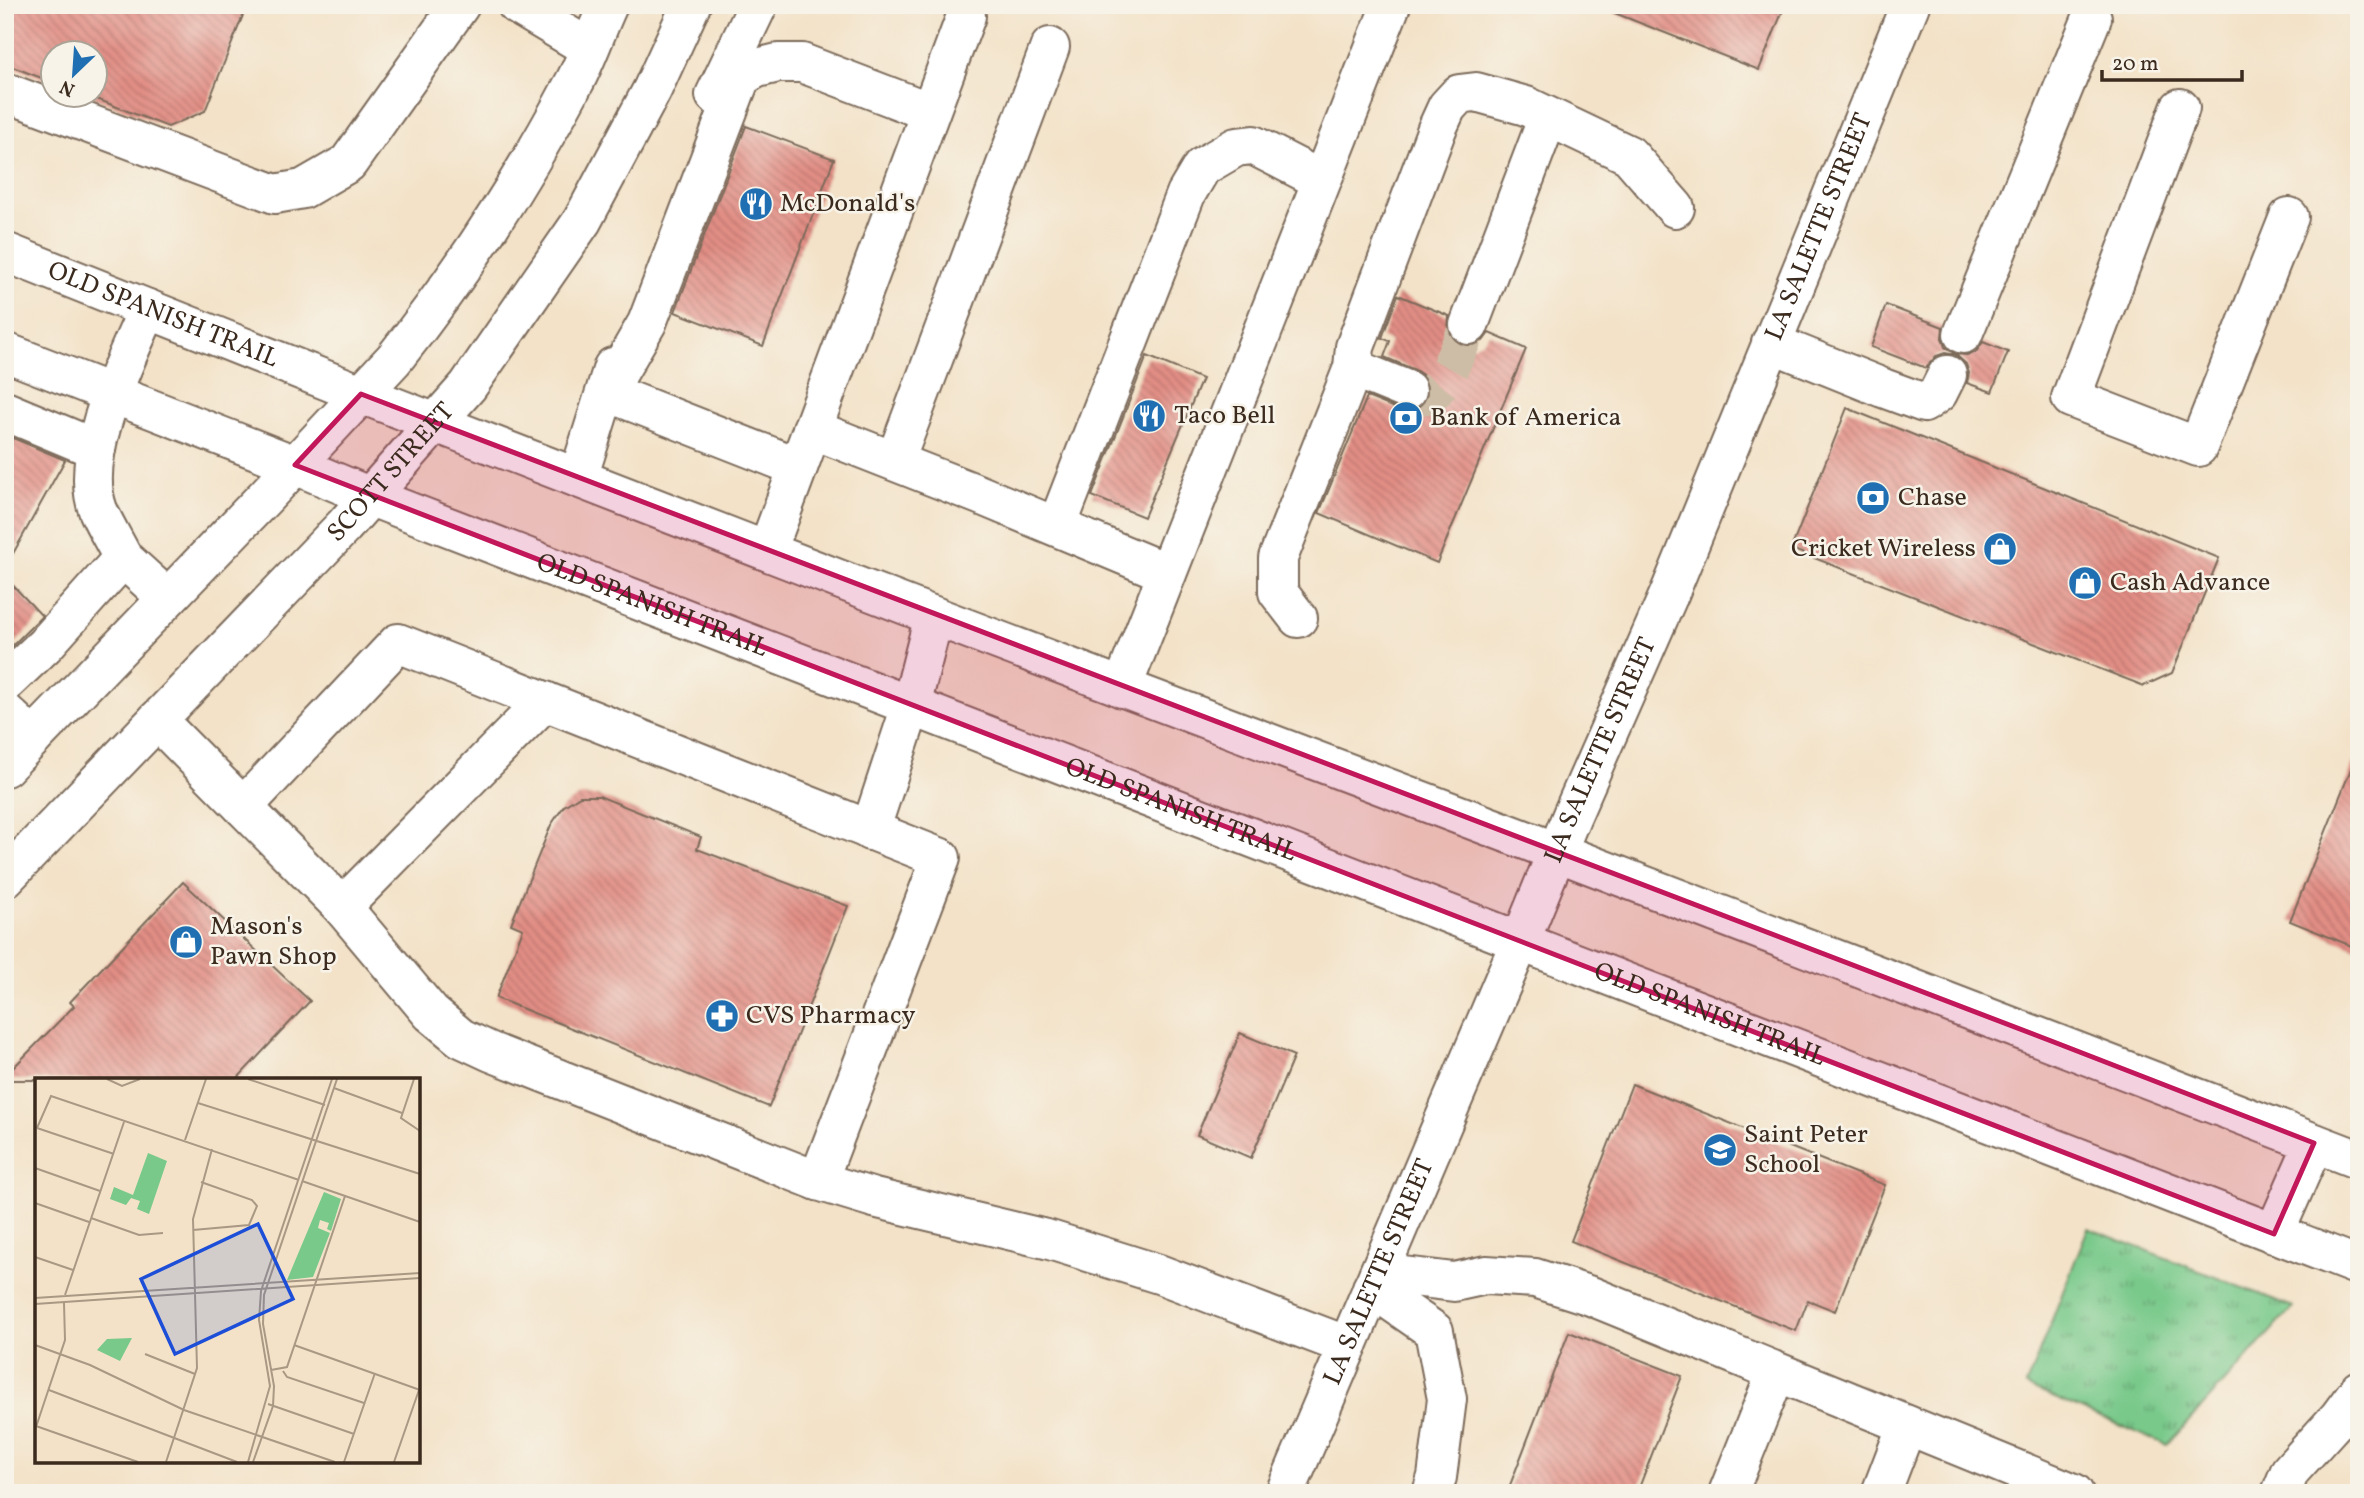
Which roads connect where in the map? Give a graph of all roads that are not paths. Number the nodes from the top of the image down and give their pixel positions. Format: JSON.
{"nodes":[{"id":1,"x":460,"y":5,"type":"edge"},
{"id":2,"x":517,"y":5,"type":"edge"},
{"id":3,"x":607,"y":5,"type":"edge"},
{"id":4,"x":691,"y":5,"type":"edge"},
{"id":5,"x":758,"y":5,"type":"edge"},
{"id":6,"x":1391,"y":5,"type":"edge"},
{"id":7,"x":1910,"y":5,"type":"edge"},
{"id":8,"x":966,"y":16,"type":"dead end"},
{"id":9,"x":2092,"y":18,"type":"dead end"},
{"id":10,"x":1050,"y":47,"type":"dead end"},
{"id":11,"x":589,"y":48,"type":"junction"},
{"id":12,"x":5,"y":92,"type":"edge"},
{"id":13,"x":2180,"y":108,"type":"dead end"},
{"id":14,"x":930,"y":112,"type":"junction"},
{"id":15,"x":1548,"y":117,"type":"junction"},
{"id":16,"x":1321,"y":180,"type":"junction"},
{"id":17,"x":1675,"y":208,"type":"dead end"},
{"id":18,"x":2288,"y":217,"type":"dead end"},
{"id":19,"x":5,"y":252,"type":"edge"},
{"id":20,"x":148,"y":309,"type":"junction"},
{"id":21,"x":1469,"y":325,"type":"tunnel mouth"},
{"id":22,"x":1963,"y":334,"type":"dead end"},
{"id":23,"x":1771,"y":343,"type":"junction"},
{"id":24,"x":5,"y":352,"type":"edge"},
{"id":25,"x":1353,"y":368,"type":"junction"},
{"id":26,"x":1947,"y":375,"type":"dead end"},
{"id":27,"x":1407,"y":390,"type":"tunnel mouth"},
{"id":28,"x":607,"y":392,"type":"junction"},
{"id":29,"x":112,"y":393,"type":"junction"},
{"id":30,"x":361,"y":394,"type":"junction"},
{"id":31,"x":5,"y":411,"type":"edge"},
{"id":32,"x":436,"y":422,"type":"junction"},
{"id":33,"x":812,"y":429,"type":"junction"},
{"id":34,"x":96,"y":449,"type":"junction"},
{"id":35,"x":895,"y":461,"type":"junction"},
{"id":36,"x":295,"y":465,"type":"junction"},
{"id":37,"x":798,"y":467,"type":"junction"},
{"id":38,"x":578,"y":478,"type":"junction"},
{"id":39,"x":371,"y":497,"type":"junction"},
{"id":40,"x":1057,"y":526,"type":"junction"},
{"id":41,"x":767,"y":551,"type":"junction"},
{"id":42,"x":123,"y":558,"type":"junction"},
{"id":43,"x":1167,"y":573,"type":"junction"},
{"id":44,"x":167,"y":598,"type":"junction"},
{"id":45,"x":934,"y":617,"type":"junction"},
{"id":46,"x":1298,"y":618,"type":"dead end"},
{"id":47,"x":5,"y":683,"type":"edge"},
{"id":48,"x":1122,"y":688,"type":"junction"},
{"id":49,"x":545,"y":701,"type":"junction"},
{"id":50,"x":911,"y":706,"type":"junction"},
{"id":51,"x":5,"y":712,"type":"edge"},
{"id":52,"x":157,"y":720,"type":"junction"},
{"id":53,"x":33,"y":738,"type":"junction"},
{"id":54,"x":5,"y":767,"type":"edge"},
{"id":55,"x":243,"y":807,"type":"junction"},
{"id":56,"x":870,"y":831,"type":"junction"},
{"id":57,"x":1557,"y":852,"type":"junction"},
{"id":58,"x":5,"y":878,"type":"edge"},
{"id":59,"x":342,"y":907,"type":"junction"},
{"id":60,"x":1520,"y":942,"type":"junction"},
{"id":61,"x":2314,"y":1143,"type":"junction"},
{"id":62,"x":2359,"y":1160,"type":"edge"},
{"id":63,"x":818,"y":1181,"type":"junction"},
{"id":64,"x":2274,"y":1234,"type":"junction"},
{"id":65,"x":2359,"y":1266,"type":"edge"},
{"id":66,"x":1375,"y":1280,"type":"junction"},
{"id":67,"x":1348,"y":1346,"type":"junction"},
{"id":68,"x":1776,"y":1373,"type":"junction"},
{"id":69,"x":2359,"y":1390,"type":"edge"},
{"id":70,"x":1908,"y":1425,"type":"junction"},
{"id":71,"x":1285,"y":1493,"type":"edge"},
{"id":72,"x":1432,"y":1493,"type":"edge"},
{"id":73,"x":1728,"y":1493,"type":"edge"},
{"id":74,"x":1881,"y":1493,"type":"edge"},
{"id":75,"x":2074,"y":1493,"type":"edge"},
{"id":76,"x":2281,"y":1493,"type":"edge"}],
"edges":[{"from":1,"to":12,"type":"main road"},
{"from":2,"to":11,"type":"main road"},
{"from":3,"to":11,"type":"main road"},
{"from":4,"to":32,"type":"main road","name":"SCOTT STREET"},
{"from":5,"to":28,"type":"main road"},
{"from":6,"to":16,"type":"main road"},
{"from":7,"to":23,"type":"main road","name":"LA SALETTE STREET"},
{"from":8,"to":14,"type":"main road"},
{"from":9,"to":22,"type":"main road"},
{"from":10,"to":35,"type":"main road"},
{"from":11,"to":30,"type":"main road"},
{"from":13,"to":18,"type":"main road"},
{"from":14,"to":28,"type":"main road"},
{"from":14,"to":33,"type":"main road"},
{"from":15,"to":17,"type":"main road"},
{"from":15,"to":21,"type":"main road"},
{"from":15,"to":25,"type":"main road"},
{"from":16,"to":40,"type":"main road"},
{"from":16,"to":43,"type":"main road"},
{"from":19,"to":20,"type":"main road","name":"OLD SPANISH TRAIL"},
{"from":20,"to":29,"type":"main road"},
{"from":20,"to":30,"type":"main road","name":"OLD SPANISH TRAIL"},
{"from":23,"to":26,"type":"main road"},
{"from":23,"to":57,"type":"main road","name":"LA SALETTE STREET"},
{"from":24,"to":29,"type":"main road","name":"OLD SPANISH TRAIL"},
{"from":25,"to":27,"type":"main road"},
{"from":25,"to":46,"type":"main road"},
{"from":28,"to":37,"type":"main road"},
{"from":28,"to":38,"type":"main road"},
{"from":29,"to":34,"type":"main road"},
{"from":29,"to":36,"type":"main road","name":"OLD SPANISH TRAIL"},
{"from":30,"to":32,"type":"main road","name":"OLD SPANISH TRAIL"},
{"from":30,"to":36,"type":"main road"},
{"from":31,"to":34,"type":"main road"},
{"from":32,"to":38,"type":"main road","name":"OLD SPANISH TRAIL"},
{"from":32,"to":39,"type":"main road","name":"SCOTT STREET"},
{"from":33,"to":35,"type":"main road"},
{"from":33,"to":37,"type":"main road"},
{"from":34,"to":42,"type":"main road"},
{"from":35,"to":40,"type":"main road"},
{"from":36,"to":39,"type":"main road","name":"OLD SPANISH TRAIL"},
{"from":36,"to":44,"type":"main road"},
{"from":37,"to":41,"type":"main road"},
{"from":38,"to":41,"type":"main road","name":"OLD SPANISH TRAIL"},
{"from":39,"to":50,"type":"main road","name":"OLD SPANISH TRAIL"},
{"from":39,"to":52,"type":"main road","name":"SCOTT STREET"},
{"from":40,"to":43,"type":"main road"},
{"from":41,"to":45,"type":"main road","name":"OLD SPANISH TRAIL"},
{"from":42,"to":44,"type":"main road"},
{"from":42,"to":47,"type":"main road"},
{"from":43,"to":48,"type":"main road"},
{"from":44,"to":53,"type":"main road"},
{"from":45,"to":48,"type":"main road","name":"OLD SPANISH TRAIL"},
{"from":45,"to":50,"type":"main road"},
{"from":48,"to":57,"type":"main road","name":"OLD SPANISH TRAIL"},
{"from":49,"to":55,"type":"main road"},
{"from":49,"to":56,"type":"main road"},
{"from":49,"to":59,"type":"main road"},
{"from":50,"to":56,"type":"main road"},
{"from":50,"to":60,"type":"main road","name":"OLD SPANISH TRAIL"},
{"from":51,"to":53,"type":"main road"},
{"from":52,"to":55,"type":"main road"},
{"from":52,"to":58,"type":"main road","name":"SCOTT STREET"},
{"from":53,"to":54,"type":"main road"},
{"from":55,"to":59,"type":"main road"},
{"from":56,"to":63,"type":"main road"},
{"from":57,"to":60,"type":"main road","name":"LA SALETTE STREET"},
{"from":57,"to":61,"type":"main road","name":"OLD SPANISH TRAIL"},
{"from":59,"to":63,"type":"main road"},
{"from":60,"to":64,"type":"main road","name":"OLD SPANISH TRAIL"},
{"from":60,"to":66,"type":"main road","name":"LA SALETTE STREET"},
{"from":61,"to":62,"type":"main road","name":"OLD SPANISH TRAIL"},
{"from":61,"to":64,"type":"main road"},
{"from":63,"to":67,"type":"main road"},
{"from":64,"to":65,"type":"main road","name":"OLD SPANISH TRAIL"},
{"from":66,"to":67,"type":"main road","name":"LA SALETTE STREET"},
{"from":66,"to":68,"type":"main road"},
{"from":66,"to":72,"type":"main road"},
{"from":67,"to":71,"type":"main road","name":"LA SALETTE STREET"},
{"from":68,"to":70,"type":"main road"},
{"from":68,"to":73,"type":"main road"},
{"from":69,"to":76,"type":"main road"},
{"from":70,"to":74,"type":"main road"},
{"from":70,"to":75,"type":"main road"}]}
